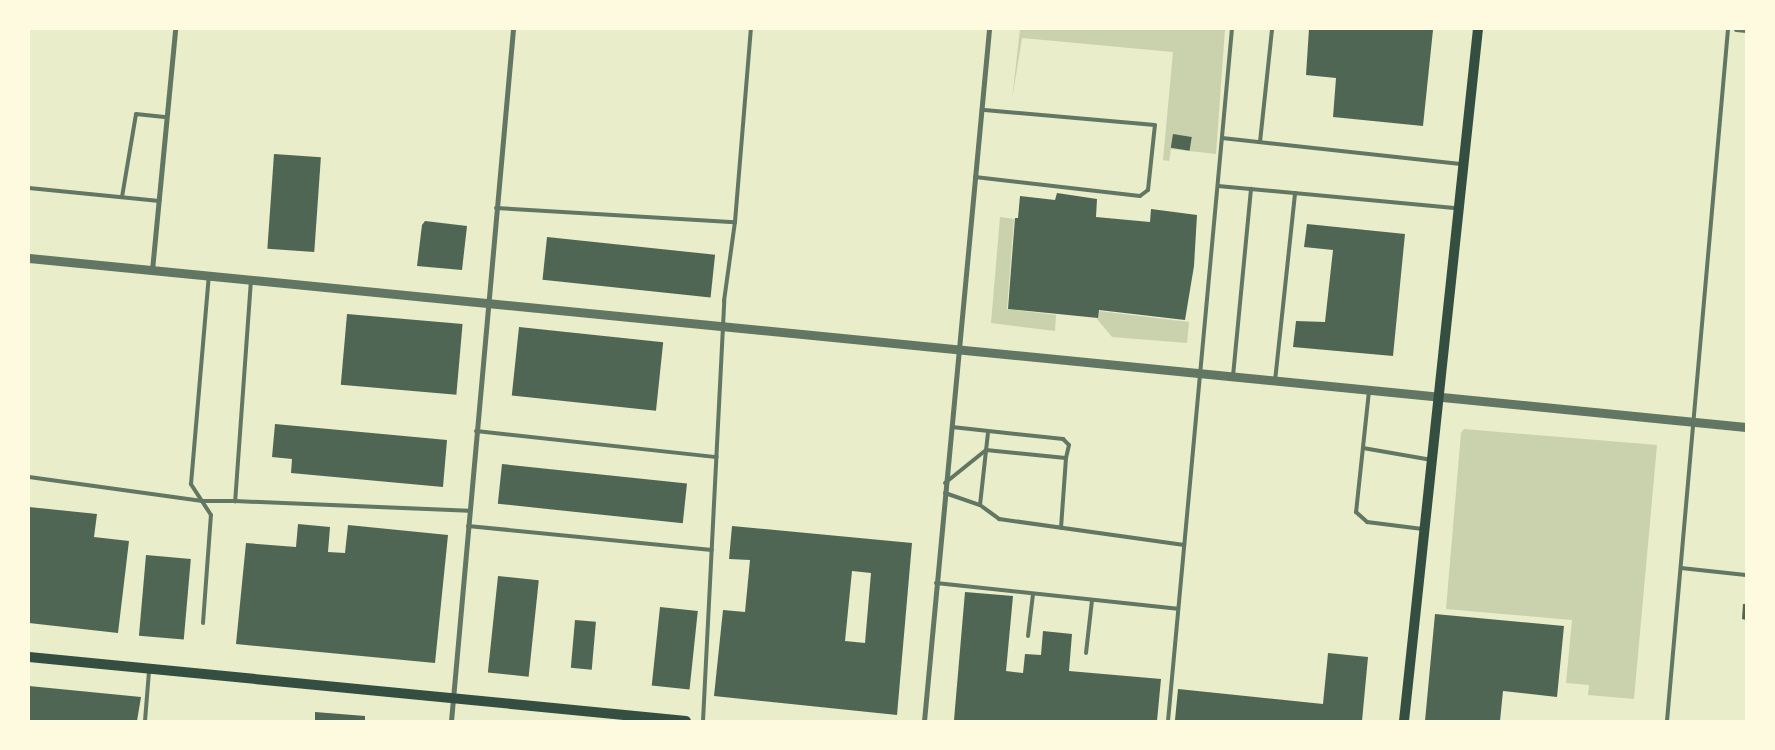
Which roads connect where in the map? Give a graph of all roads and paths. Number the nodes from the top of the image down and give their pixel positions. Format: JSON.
{"nodes":[{"id":1,"x":175,"y":29,"type":"edge"},
{"id":2,"x":514,"y":29,"type":"edge"},
{"id":3,"x":751,"y":29,"type":"edge"},
{"id":4,"x":989,"y":29,"type":"edge"},
{"id":5,"x":1232,"y":29,"type":"edge"},
{"id":6,"x":1272,"y":29,"type":"edge"},
{"id":7,"x":1478,"y":29,"type":"edge"},
{"id":8,"x":1728,"y":29,"type":"edge"},
{"id":9,"x":1736,"y":29,"type":"edge"},
{"id":10,"x":1746,"y":30,"type":"edge"},
{"id":11,"x":982,"y":110,"type":"junction"},
{"id":12,"x":167,"y":117,"type":"junction"},
{"id":13,"x":1222,"y":138,"type":"junction"},
{"id":14,"x":1260,"y":142,"type":"junction"},
{"id":15,"x":1464,"y":164,"type":"junction"},
{"id":16,"x":975,"y":177,"type":"junction"},
{"id":17,"x":1218,"y":186,"type":"junction"},
{"id":18,"x":29,"y":188,"type":"edge"},
{"id":19,"x":1251,"y":189,"type":"junction"},
{"id":20,"x":1295,"y":193,"type":"junction"},
{"id":21,"x":122,"y":197,"type":"junction"},
{"id":22,"x":159,"y":201,"type":"junction"},
{"id":23,"x":496,"y":208,"type":"junction"},
{"id":24,"x":1459,"y":208,"type":"junction"},
{"id":25,"x":735,"y":222,"type":"junction"},
{"id":26,"x":29,"y":258,"type":"edge"},
{"id":27,"x":152,"y":270,"type":"junction"},
{"id":28,"x":209,"y":275,"type":"junction"},
{"id":29,"x":251,"y":280,"type":"junction"},
{"id":30,"x":487,"y":303,"type":"junction"},
{"id":31,"x":724,"y":326,"type":"junction"},
{"id":32,"x":959,"y":350,"type":"junction"},
{"id":33,"x":1199,"y":373,"type":"junction"},
{"id":34,"x":1233,"y":377,"type":"junction"},
{"id":35,"x":1275,"y":381,"type":"junction"},
{"id":36,"x":1368,"y":390,"type":"junction"},
{"id":37,"x":1439,"y":397,"type":"junction"},
{"id":38,"x":1695,"y":422,"type":"junction"},
{"id":39,"x":952,"y":427,"type":"junction"},
{"id":40,"x":1746,"y":427,"type":"edge"},
{"id":41,"x":476,"y":431,"type":"junction"},
{"id":42,"x":988,"y":432,"type":"junction"},
{"id":43,"x":1363,"y":448,"type":"junction"},
{"id":44,"x":986,"y":450,"type":"junction"},
{"id":45,"x":717,"y":457,"type":"junction"},
{"id":46,"x":1066,"y":458,"type":"junction"},
{"id":47,"x":1433,"y":460,"type":"junction"},
{"id":48,"x":29,"y":477,"type":"edge"},
{"id":49,"x":946,"y":483,"type":"junction"},
{"id":50,"x":945,"y":493,"type":"junction"},
{"id":51,"x":202,"y":501,"type":"junction"},
{"id":52,"x":235,"y":501,"type":"junction"},
{"id":53,"x":980,"y":505,"type":"junction"},
{"id":54,"x":469,"y":511,"type":"junction"},
{"id":55,"x":468,"y":526,"type":"junction"},
{"id":56,"x":1061,"y":528,"type":"junction"},
{"id":57,"x":1425,"y":529,"type":"junction"},
{"id":58,"x":1184,"y":545,"type":"junction"},
{"id":59,"x":712,"y":550,"type":"junction"},
{"id":60,"x":1681,"y":568,"type":"junction"},
{"id":61,"x":1746,"y":575,"type":"edge"},
{"id":62,"x":936,"y":583,"type":"junction"},
{"id":63,"x":1032,"y":594,"type":"junction"},
{"id":64,"x":1092,"y":600,"type":"junction"},
{"id":65,"x":1178,"y":609,"type":"junction"},
{"id":66,"x":202,"y":623,"type":"dead end"},
{"id":67,"x":1028,"y":636,"type":"dead end"},
{"id":68,"x":1086,"y":653,"type":"dead end"},
{"id":69,"x":29,"y":657,"type":"edge"},
{"id":70,"x":150,"y":668,"type":"junction"},
{"id":71,"x":454,"y":698,"type":"junction"},
{"id":72,"x":145,"y":721,"type":"edge"},
{"id":73,"x":451,"y":721,"type":"edge"},
{"id":74,"x":686,"y":721,"type":"edge"},
{"id":75,"x":703,"y":721,"type":"edge"},
{"id":76,"x":924,"y":721,"type":"edge"},
{"id":77,"x":1168,"y":721,"type":"edge"},
{"id":78,"x":1404,"y":721,"type":"edge"},
{"id":79,"x":1667,"y":721,"type":"edge"}],
"edges":[{"from":1,"to":12,"type":"street"},
{"from":2,"to":23,"type":"street"},
{"from":3,"to":25,"type":"lane"},
{"from":4,"to":11,"type":"street"},
{"from":5,"to":13,"type":"lane"},
{"from":6,"to":14,"type":"lane"},
{"from":7,"to":15,"type":"main road"},
{"from":8,"to":38,"type":"lane"},
{"from":9,"to":10,"type":"street"},
{"from":11,"to":16,"type":"street"},
{"from":11,"to":16,"type":"lane"},
{"from":12,"to":21,"type":"lane"},
{"from":12,"to":22,"type":"street"},
{"from":13,"to":14,"type":"lane"},
{"from":13,"to":17,"type":"lane"},
{"from":14,"to":15,"type":"lane"},
{"from":15,"to":24,"type":"main road"},
{"from":16,"to":32,"type":"street"},
{"from":17,"to":19,"type":"lane"},
{"from":17,"to":33,"type":"lane"},
{"from":18,"to":21,"type":"lane"},
{"from":19,"to":20,"type":"lane"},
{"from":19,"to":34,"type":"lane"},
{"from":20,"to":24,"type":"lane"},
{"from":20,"to":35,"type":"lane"},
{"from":21,"to":22,"type":"lane"},
{"from":22,"to":27,"type":"street"},
{"from":23,"to":25,"type":"lane"},
{"from":23,"to":30,"type":"street"},
{"from":24,"to":37,"type":"main road"},
{"from":25,"to":31,"type":"lane"},
{"from":26,"to":27,"type":"street"},
{"from":27,"to":28,"type":"street"},
{"from":28,"to":29,"type":"street"},
{"from":28,"to":51,"type":"lane"},
{"from":29,"to":30,"type":"street"},
{"from":29,"to":52,"type":"lane"},
{"from":30,"to":31,"type":"street"},
{"from":30,"to":41,"type":"street"},
{"from":31,"to":32,"type":"street"},
{"from":31,"to":45,"type":"lane"},
{"from":32,"to":33,"type":"street"},
{"from":32,"to":39,"type":"street"},
{"from":33,"to":34,"type":"street"},
{"from":33,"to":58,"type":"lane"},
{"from":34,"to":35,"type":"street"},
{"from":35,"to":36,"type":"street"},
{"from":36,"to":37,"type":"street"},
{"from":36,"to":43,"type":"lane"},
{"from":37,"to":38,"type":"street"},
{"from":37,"to":47,"type":"main road"},
{"from":38,"to":40,"type":"street"},
{"from":38,"to":60,"type":"lane"},
{"from":39,"to":42,"type":"lane"},
{"from":39,"to":49,"type":"street"},
{"from":41,"to":45,"type":"lane"},
{"from":41,"to":54,"type":"street"},
{"from":42,"to":44,"type":"lane"},
{"from":42,"to":46,"type":"lane"},
{"from":43,"to":47,"type":"lane"},
{"from":43,"to":57,"type":"lane"},
{"from":44,"to":46,"type":"lane"},
{"from":44,"to":49,"type":"lane"},
{"from":44,"to":53,"type":"lane"},
{"from":45,"to":59,"type":"lane"},
{"from":46,"to":56,"type":"lane"},
{"from":47,"to":57,"type":"main road"},
{"from":48,"to":51,"type":"lane"},
{"from":49,"to":50,"type":"street"},
{"from":50,"to":53,"type":"lane"},
{"from":50,"to":62,"type":"street"},
{"from":51,"to":52,"type":"lane"},
{"from":51,"to":66,"type":"lane"},
{"from":52,"to":54,"type":"lane"},
{"from":53,"to":56,"type":"lane"},
{"from":54,"to":55,"type":"street"},
{"from":55,"to":59,"type":"lane"},
{"from":55,"to":71,"type":"street"},
{"from":56,"to":58,"type":"lane"},
{"from":57,"to":78,"type":"main road"},
{"from":58,"to":65,"type":"lane"},
{"from":59,"to":75,"type":"lane"},
{"from":60,"to":61,"type":"lane"},
{"from":60,"to":79,"type":"lane"},
{"from":62,"to":63,"type":"lane"},
{"from":62,"to":76,"type":"street"},
{"from":63,"to":64,"type":"lane"},
{"from":63,"to":67,"type":"lane"},
{"from":64,"to":65,"type":"lane"},
{"from":64,"to":68,"type":"lane"},
{"from":65,"to":77,"type":"lane"},
{"from":69,"to":70,"type":"main road"},
{"from":70,"to":71,"type":"main road"},
{"from":70,"to":72,"type":"lane"},
{"from":71,"to":73,"type":"street"},
{"from":71,"to":74,"type":"main road"}]}
